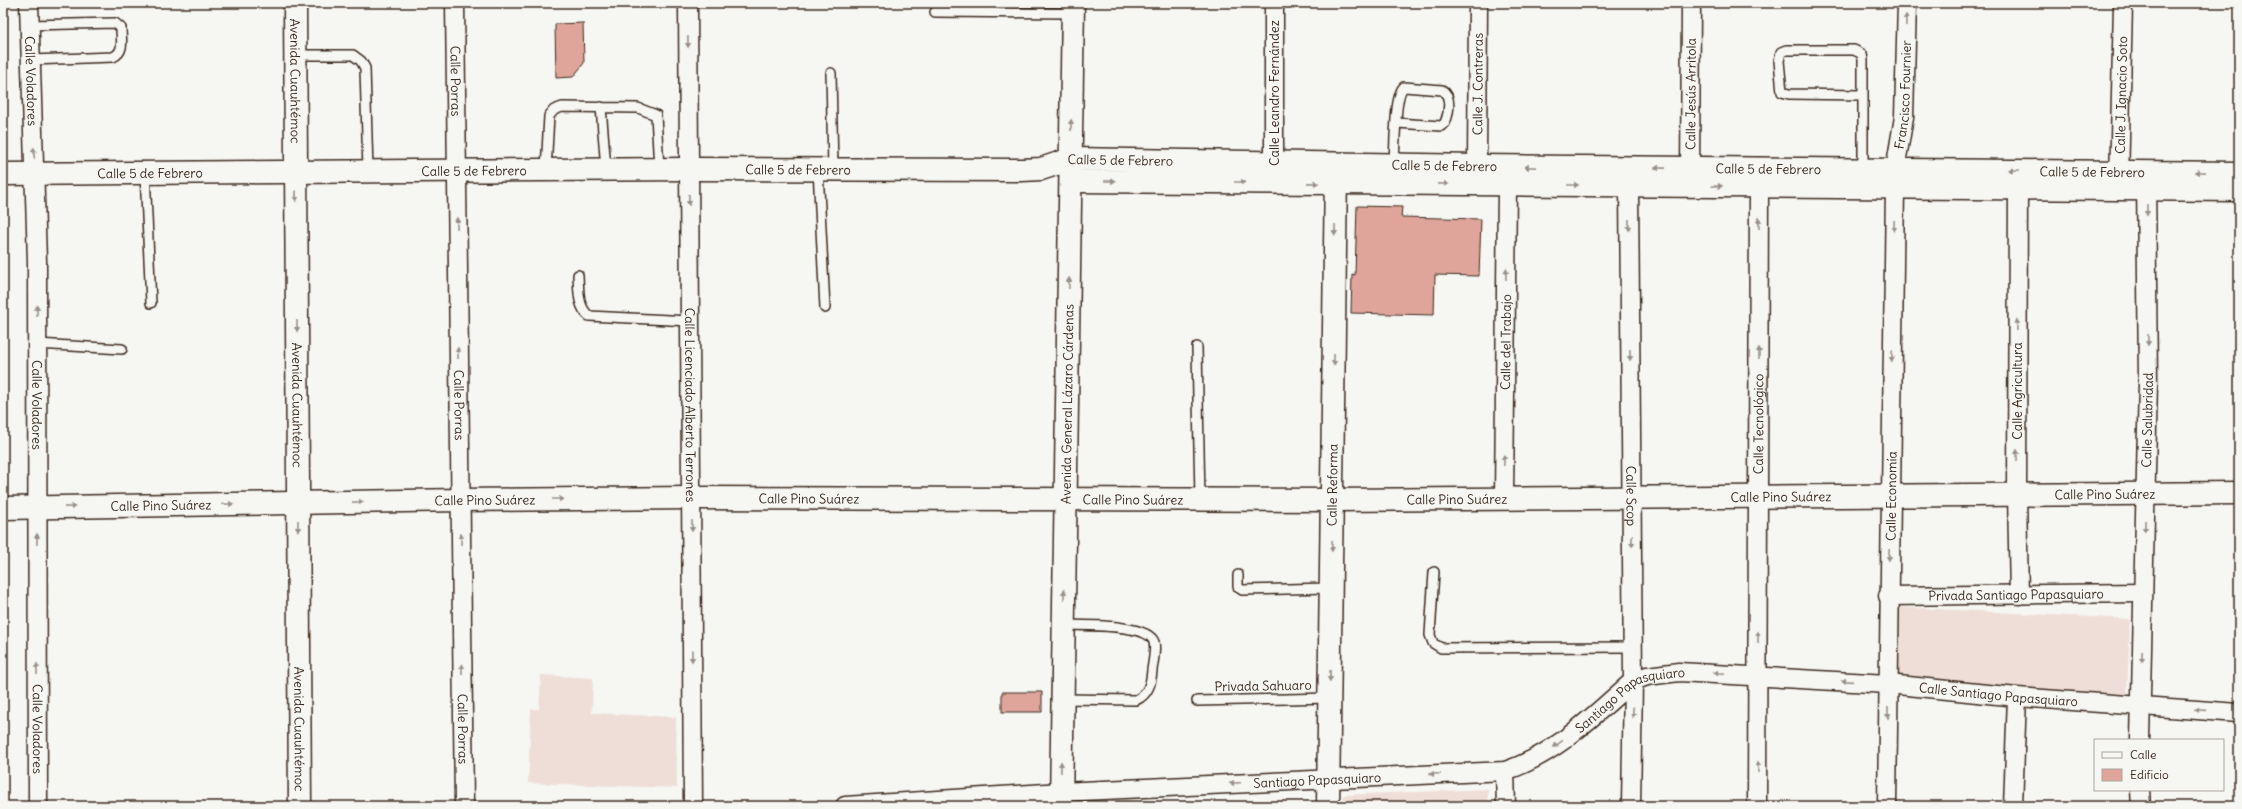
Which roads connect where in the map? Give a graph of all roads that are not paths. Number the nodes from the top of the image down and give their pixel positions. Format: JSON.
{"nodes":[{"id":1,"x":29,"y":3,"type":"edge"},
{"id":2,"x":295,"y":3,"type":"edge"},
{"id":3,"x":455,"y":3,"type":"edge"},
{"id":4,"x":688,"y":3,"type":"edge"},
{"id":5,"x":1274,"y":3,"type":"edge"},
{"id":6,"x":1478,"y":3,"type":"edge"},
{"id":7,"x":1691,"y":3,"type":"edge"},
{"id":8,"x":1907,"y":3,"type":"edge"},
{"id":9,"x":2123,"y":3,"type":"edge"},
{"id":10,"x":1073,"y":8,"type":"edge"},
{"id":11,"x":935,"y":12,"type":"dead end"},
{"id":12,"x":30,"y":25,"type":"junction"},
{"id":13,"x":296,"y":55,"type":"junction"},
{"id":14,"x":31,"y":60,"type":"junction"},
{"id":15,"x":831,"y":73,"type":"dead end"},
{"id":16,"x":1863,"y":95,"type":"junction"},
{"id":17,"x":601,"y":108,"type":"junction"},
{"id":18,"x":1397,"y":123,"type":"junction"},
{"id":19,"x":1071,"y":159,"type":"junction"},
{"id":20,"x":1477,"y":166,"type":"junction"},
{"id":21,"x":606,"y":169,"type":"junction"},
{"id":22,"x":659,"y":169,"type":"junction"},
{"id":23,"x":689,"y":169,"type":"junction"},
{"id":24,"x":825,"y":169,"type":"junction"},
{"id":25,"x":456,"y":170,"type":"junction"},
{"id":26,"x":546,"y":170,"type":"junction"},
{"id":27,"x":1863,"y":170,"type":"junction"},
{"id":28,"x":296,"y":171,"type":"junction"},
{"id":29,"x":368,"y":171,"type":"junction"},
{"id":30,"x":145,"y":172,"type":"junction"},
{"id":31,"x":1274,"y":172,"type":"junction"},
{"id":32,"x":1336,"y":173,"type":"junction"},
{"id":33,"x":2239,"y":173,"type":"edge"},
{"id":34,"x":3,"y":174,"type":"edge"},
{"id":35,"x":34,"y":174,"type":"junction"},
{"id":36,"x":1394,"y":174,"type":"junction"},
{"id":37,"x":1690,"y":177,"type":"junction"},
{"id":38,"x":1895,"y":178,"type":"junction"},
{"id":39,"x":2119,"y":179,"type":"junction"},
{"id":40,"x":2146,"y":179,"type":"junction"},
{"id":41,"x":1071,"y":181,"type":"junction"},
{"id":42,"x":1507,"y":185,"type":"junction"},
{"id":43,"x":1629,"y":186,"type":"junction"},
{"id":44,"x":1759,"y":186,"type":"junction"},
{"id":45,"x":2018,"y":187,"type":"junction"},
{"id":46,"x":2239,"y":190,"type":"edge"},
{"id":47,"x":578,"y":275,"type":"dead end"},
{"id":48,"x":151,"y":303,"type":"dead end"},
{"id":49,"x":824,"y":308,"type":"dead end"},
{"id":50,"x":690,"y":322,"type":"junction"},
{"id":51,"x":37,"y":344,"type":"junction"},
{"id":52,"x":1197,"y":347,"type":"dead end"},
{"id":53,"x":122,"y":349,"type":"dead end"},
{"id":54,"x":2239,"y":493,"type":"edge"},
{"id":55,"x":2017,"y":494,"type":"junction"},
{"id":56,"x":2146,"y":494,"type":"junction"},
{"id":57,"x":1890,"y":495,"type":"junction"},
{"id":58,"x":1759,"y":496,"type":"junction"},
{"id":59,"x":691,"y":498,"type":"junction"},
{"id":60,"x":1632,"y":498,"type":"junction"},
{"id":61,"x":1504,"y":499,"type":"junction"},
{"id":62,"x":460,"y":500,"type":"junction"},
{"id":63,"x":1065,"y":500,"type":"junction"},
{"id":64,"x":1200,"y":500,"type":"junction"},
{"id":65,"x":1332,"y":500,"type":"junction"},
{"id":66,"x":298,"y":503,"type":"junction"},
{"id":67,"x":3,"y":508,"type":"edge"},
{"id":68,"x":37,"y":508,"type":"junction"},
{"id":69,"x":1434,"y":572,"type":"dead end"},
{"id":70,"x":1238,"y":575,"type":"dead end"},
{"id":71,"x":1331,"y":588,"type":"junction"},
{"id":72,"x":2143,"y":593,"type":"junction"},
{"id":73,"x":2019,"y":595,"type":"junction"},
{"id":74,"x":1888,"y":596,"type":"junction"},
{"id":75,"x":1064,"y":625,"type":"junction"},
{"id":76,"x":1633,"y":647,"type":"junction"},
{"id":77,"x":1758,"y":675,"type":"junction"},
{"id":78,"x":1633,"y":681,"type":"junction"},
{"id":79,"x":1888,"y":684,"type":"junction"},
{"id":80,"x":2016,"y":697,"type":"junction"},
{"id":81,"x":1330,"y":698,"type":"junction"},
{"id":82,"x":1062,"y":699,"type":"junction"},
{"id":83,"x":1197,"y":701,"type":"dead end"},
{"id":84,"x":2140,"y":706,"type":"junction"},
{"id":85,"x":2239,"y":713,"type":"edge"},
{"id":86,"x":2140,"y":739,"type":"edge"},
{"id":87,"x":1506,"y":771,"type":"junction"},
{"id":88,"x":1328,"y":779,"type":"junction"},
{"id":89,"x":2140,"y":791,"type":"edge"},
{"id":90,"x":1061,"y":799,"type":"edge"},
{"id":91,"x":38,"y":806,"type":"edge"},
{"id":92,"x":300,"y":806,"type":"edge"},
{"id":93,"x":464,"y":806,"type":"edge"},
{"id":94,"x":693,"y":806,"type":"edge"},
{"id":95,"x":845,"y":806,"type":"edge"},
{"id":96,"x":1328,"y":806,"type":"edge"},
{"id":97,"x":1506,"y":806,"type":"edge"},
{"id":98,"x":1631,"y":806,"type":"edge"},
{"id":99,"x":1758,"y":806,"type":"edge"},
{"id":100,"x":1888,"y":806,"type":"edge"},
{"id":101,"x":2013,"y":806,"type":"edge"},
{"id":102,"x":2140,"y":806,"type":"edge"}],
"edges":[{"from":1,"to":12,"type":"street","name":"Calle Voladores"},
{"from":2,"to":13,"type":"street","name":"Avenida Cuauhtémoc"},
{"from":3,"to":25,"type":"street","name":"Calle Porras"},
{"from":4,"to":23,"type":"street","name":"Calle Licenciado Alberto Terrones","one_way":true},
{"from":5,"to":31,"type":"street","name":"Calle Leandro Fernández"},
{"from":6,"to":20,"type":"street","name":"Calle J. Contreras"},
{"from":7,"to":37,"type":"street","name":"Calle Jesús Arritola"},
{"from":38,"to":8,"type":"street","name":"Francisco Fournier","one_way":true},
{"from":9,"to":39,"type":"street","name":"Calle J. Ignacio Soto"},
{"from":10,"to":11,"type":"lane"},
{"from":19,"to":10,"type":"street","name":"Avenida General Lázaro Cárdenas","one_way":true},
{"from":12,"to":14,"type":"street","name":"Calle Voladores"},
{"from":12,"to":14,"type":"lane"},
{"from":13,"to":28,"type":"street","name":"Avenida Cuauhtémoc"},
{"from":13,"to":29,"type":"lane"},
{"from":35,"to":14,"type":"street","name":"Calle Voladores","one_way":true},
{"from":15,"to":24,"type":"lane"},
{"from":16,"to":16,"type":"lane"},
{"from":16,"to":27,"type":"lane"},
{"from":17,"to":21,"type":"lane"},
{"from":17,"to":22,"type":"lane"},
{"from":17,"to":26,"type":"lane"},
{"from":18,"to":18,"type":"lane"},
{"from":18,"to":36,"type":"lane"},
{"from":19,"to":24,"type":"street","name":"Calle 5 de Febrero"},
{"from":19,"to":31,"type":"street","name":"Calle 5 de Febrero"},
{"from":19,"to":41,"type":"street","name":"Avenida General Lázaro Cárdenas"},
{"from":20,"to":36,"type":"street","name":"Calle 5 de Febrero"},
{"from":37,"to":20,"type":"street","name":"Calle 5 de Febrero","one_way":true},
{"from":21,"to":22,"type":"street","name":"Calle 5 de Febrero"},
{"from":21,"to":26,"type":"street","name":"Calle 5 de Febrero"},
{"from":22,"to":23,"type":"street","name":"Calle 5 de Febrero"},
{"from":23,"to":24,"type":"street","name":"Calle 5 de Febrero"},
{"from":23,"to":50,"type":"street","name":"Calle Licenciado Alberto Terrones","one_way":true},
{"from":24,"to":49,"type":"lane"},
{"from":25,"to":26,"type":"street","name":"Calle 5 de Febrero"},
{"from":25,"to":29,"type":"street","name":"Calle 5 de Febrero"},
{"from":62,"to":25,"type":"street","name":"Calle Porras","one_way":true},
{"from":27,"to":37,"type":"street","name":"Calle 5 de Febrero"},
{"from":27,"to":38,"type":"street","name":"Calle 5 de Febrero"},
{"from":28,"to":29,"type":"street","name":"Calle 5 de Febrero"},
{"from":28,"to":30,"type":"street","name":"Calle 5 de Febrero"},
{"from":28,"to":66,"type":"street","name":"Avenida Cuauhtémoc","one_way":true},
{"from":30,"to":35,"type":"street","name":"Calle 5 de Febrero"},
{"from":30,"to":48,"type":"lane"},
{"from":31,"to":32,"type":"street","name":"Calle 5 de Febrero"},
{"from":41,"to":31,"type":"street","name":"Calle 5 de Febrero","one_way":true},
{"from":32,"to":36,"type":"street","name":"Calle 5 de Febrero"},
{"from":32,"to":65,"type":"street","name":"Calle Reforma","one_way":true},
{"from":33,"to":40,"type":"street","name":"Calle 5 de Febrero","one_way":true},
{"from":34,"to":35,"type":"street","name":"Calle 5 de Febrero"},
{"from":51,"to":35,"type":"street","name":"Calle Voladores","one_way":true},
{"from":36,"to":42,"type":"street","name":"Calle 5 de Febrero","one_way":true},
{"from":37,"to":43,"type":"street","name":"Calle 5 de Febrero"},
{"from":37,"to":44,"type":"street","name":"Calle 5 de Febrero","one_way":true},
{"from":39,"to":38,"type":"street","name":"Calle 5 de Febrero","one_way":true},
{"from":38,"to":44,"type":"street","name":"Calle 5 de Febrero"},
{"from":38,"to":45,"type":"street","name":"Calle 5 de Febrero"},
{"from":38,"to":57,"type":"street","name":"Calle Economía","one_way":true},
{"from":39,"to":40,"type":"street","name":"Calle 5 de Febrero"},
{"from":39,"to":45,"type":"street","name":"Calle 5 de Febrero"},
{"from":40,"to":46,"type":"street","name":"Calle 5 de Febrero"},
{"from":40,"to":56,"type":"street","name":"Calle Salubridad","one_way":true},
{"from":63,"to":41,"type":"street","name":"Avenida General Lázaro Cárdenas","one_way":true},
{"from":42,"to":43,"type":"street","name":"Calle 5 de Febrero","one_way":true},
{"from":61,"to":42,"type":"street","name":"Calle del Trabajo","one_way":true},
{"from":43,"to":60,"type":"street","name":"Calle Scop","one_way":true},
{"from":58,"to":44,"type":"street","name":"Calle Tecnológico","one_way":true},
{"from":55,"to":45,"type":"street","name":"Calle Agricultura","one_way":true},
{"from":47,"to":50,"type":"lane"},
{"from":50,"to":59,"type":"street","name":"Calle Licenciado Alberto Terrones"},
{"from":51,"to":53,"type":"lane"},
{"from":51,"to":68,"type":"street","name":"Calle Voladores"},
{"from":52,"to":64,"type":"lane"},
{"from":54,"to":56,"type":"street","name":"Calle Pino Suárez"},
{"from":55,"to":56,"type":"street","name":"Calle Pino Suárez"},
{"from":55,"to":57,"type":"street","name":"Calle Pino Suárez"},
{"from":55,"to":73,"type":"street","name":"Calle Agricultura"},
{"from":56,"to":72,"type":"street","name":"Calle Salubridad","one_way":true},
{"from":57,"to":58,"type":"street","name":"Calle Pino Suárez"},
{"from":57,"to":74,"type":"street","name":"Calle Economía","one_way":true},
{"from":58,"to":60,"type":"street","name":"Calle Pino Suárez"},
{"from":77,"to":58,"type":"street","name":"Calle Tecnológico","one_way":true},
{"from":62,"to":59,"type":"street","name":"Calle Pino Suárez","one_way":true},
{"from":59,"to":63,"type":"street","name":"Calle Pino Suárez"},
{"from":59,"to":94,"type":"street","name":"Calle Licenciado Alberto Terrones","one_way":true},
{"from":60,"to":61,"type":"street","name":"Calle Pino Suárez"},
{"from":60,"to":76,"type":"street","name":"Calle Scop","one_way":true},
{"from":61,"to":65,"type":"street","name":"Calle Pino Suárez"},
{"from":66,"to":62,"type":"street","name":"Calle Pino Suárez","one_way":true},
{"from":93,"to":62,"type":"street","name":"Calle Porras","one_way":true},
{"from":63,"to":64,"type":"street","name":"Calle Pino Suárez"},
{"from":75,"to":63,"type":"street","name":"Avenida General Lázaro Cárdenas","one_way":true},
{"from":64,"to":65,"type":"street","name":"Calle Pino Suárez"},
{"from":65,"to":71,"type":"street","name":"Calle Reforma","one_way":true},
{"from":68,"to":66,"type":"street","name":"Calle Pino Suárez","one_way":true},
{"from":66,"to":92,"type":"street","name":"Avenida Cuauhtémoc","one_way":true},
{"from":67,"to":68,"type":"street","name":"Calle Pino Suárez"},
{"from":91,"to":68,"type":"street","name":"Calle Voladores","one_way":true},
{"from":69,"to":76,"type":"lane"},
{"from":70,"to":71,"type":"lane"},
{"from":71,"to":81,"type":"street","name":"Calle Reforma","one_way":true},
{"from":72,"to":73,"type":"street","name":"Privada Santiago Papasquiaro"},
{"from":72,"to":84,"type":"street","name":"Calle Salubridad","one_way":true},
{"from":73,"to":74,"type":"street","name":"Privada Santiago Papasquiaro"},
{"from":74,"to":79,"type":"street","name":"Calle Economía"},
{"from":75,"to":82,"type":"street","name":"Avenida General Lázaro Cárdenas"},
{"from":75,"to":82,"type":"lane"},
{"from":76,"to":78,"type":"street","name":"Calle Scop"},
{"from":77,"to":78,"type":"street","name":"Santiago Papasquiaro","one_way":true},
{"from":79,"to":77,"type":"street","name":"Calle Santiago Papasquiaro","one_way":true},
{"from":99,"to":77,"type":"street","name":"Calle Tecnológico","one_way":true},
{"from":78,"to":87,"type":"street","name":"Santiago Papasquiaro","one_way":true},
{"from":78,"to":98,"type":"street","name":"Calle Scop","one_way":true},
{"from":79,"to":80,"type":"street","name":"Calle Santiago Papasquiaro"},
{"from":79,"to":100,"type":"street","name":"Calle Economía","one_way":true},
{"from":80,"to":84,"type":"street","name":"Calle Santiago Papasquiaro"},
{"from":80,"to":101,"type":"street"},
{"from":81,"to":83,"type":"lane","name":"Privada Sahuaro"},
{"from":81,"to":88,"type":"street","name":"Calle Reforma"},
{"from":90,"to":82,"type":"street","name":"Avenida General Lázaro Cárdenas","one_way":true},
{"from":85,"to":84,"type":"street","name":"Calle Santiago Papasquiaro","one_way":true},
{"from":84,"to":86,"type":"street","name":"Calle Salubridad"},
{"from":87,"to":88,"type":"street","name":"Santiago Papasquiaro","one_way":true},
{"from":87,"to":97,"type":"street"},
{"from":88,"to":90,"type":"street","name":"Santiago Papasquiaro","one_way":true},
{"from":88,"to":96,"type":"street","name":"Calle Reforma"},
{"from":89,"to":102,"type":"street"},
{"from":90,"to":95,"type":"street","name":"Santiago Papasquiaro"}]}
